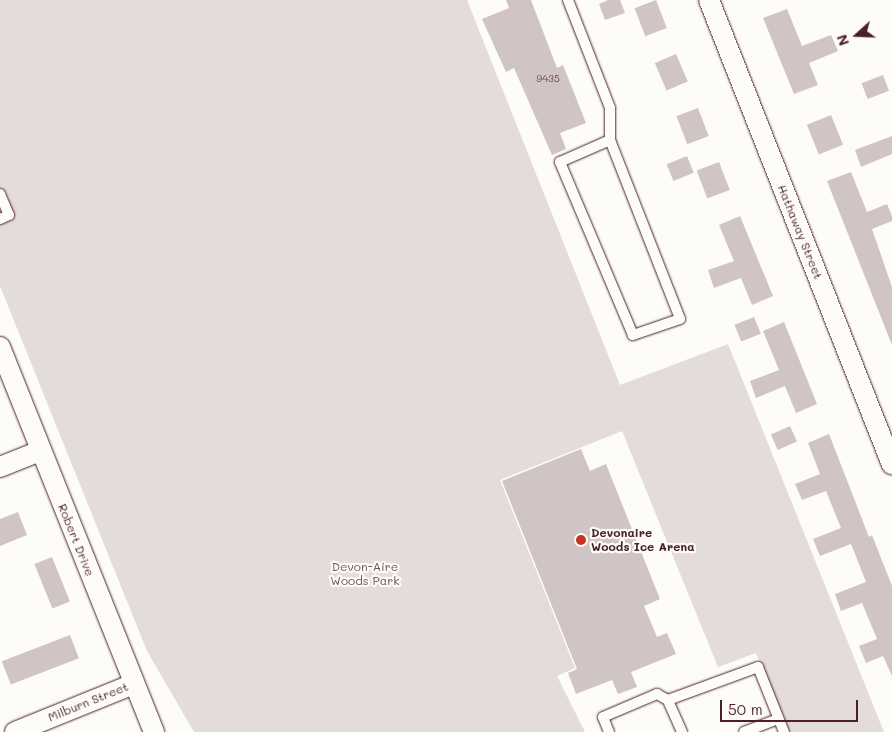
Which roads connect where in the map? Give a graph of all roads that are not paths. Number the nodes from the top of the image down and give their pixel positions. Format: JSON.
{"nodes":[{"id":1,"x":568,"y":0,"type":"edge"},
{"id":2,"x":709,"y":0,"type":"edge"},
{"id":3,"x":610,"y":140,"type":"junction"},
{"id":4,"x":0,"y":194,"type":"edge"},
{"id":5,"x":0,"y":219,"type":"edge"},
{"id":6,"x":0,"y":348,"type":"edge"},
{"id":7,"x":40,"y":451,"type":"junction"},
{"id":8,"x":892,"y":464,"type":"edge"},
{"id":9,"x":0,"y":467,"type":"edge"},
{"id":10,"x":134,"y":684,"type":"junction"},
{"id":11,"x":668,"y":700,"type":"junction"},
{"id":12,"x":778,"y":719,"type":"junction"},
{"id":13,"x":15,"y":732,"type":"edge"},
{"id":14,"x":154,"y":732,"type":"edge"},
{"id":15,"x":609,"y":732,"type":"edge"},
{"id":16,"x":682,"y":732,"type":"edge"},
{"id":17,"x":744,"y":732,"type":"edge"},
{"id":18,"x":784,"y":732,"type":"edge"}],
"edges":[{"from":1,"to":3,"type":"lane"},
{"from":2,"to":8,"type":"street","name":"Hathaway Street"},
{"from":3,"to":3,"type":"lane"},
{"from":4,"to":5,"type":"lane"},
{"from":6,"to":7,"type":"street","name":"Robert Drive"},
{"from":7,"to":9,"type":"street"},
{"from":7,"to":10,"type":"street","name":"Robert Drive"},
{"from":10,"to":13,"type":"street","name":"Milburn Street"},
{"from":10,"to":14,"type":"street","name":"Robert Drive"},
{"from":11,"to":12,"type":"lane"},
{"from":11,"to":15,"type":"lane"},
{"from":11,"to":16,"type":"lane"},
{"from":12,"to":17,"type":"lane"},
{"from":12,"to":18,"type":"lane"}]}
